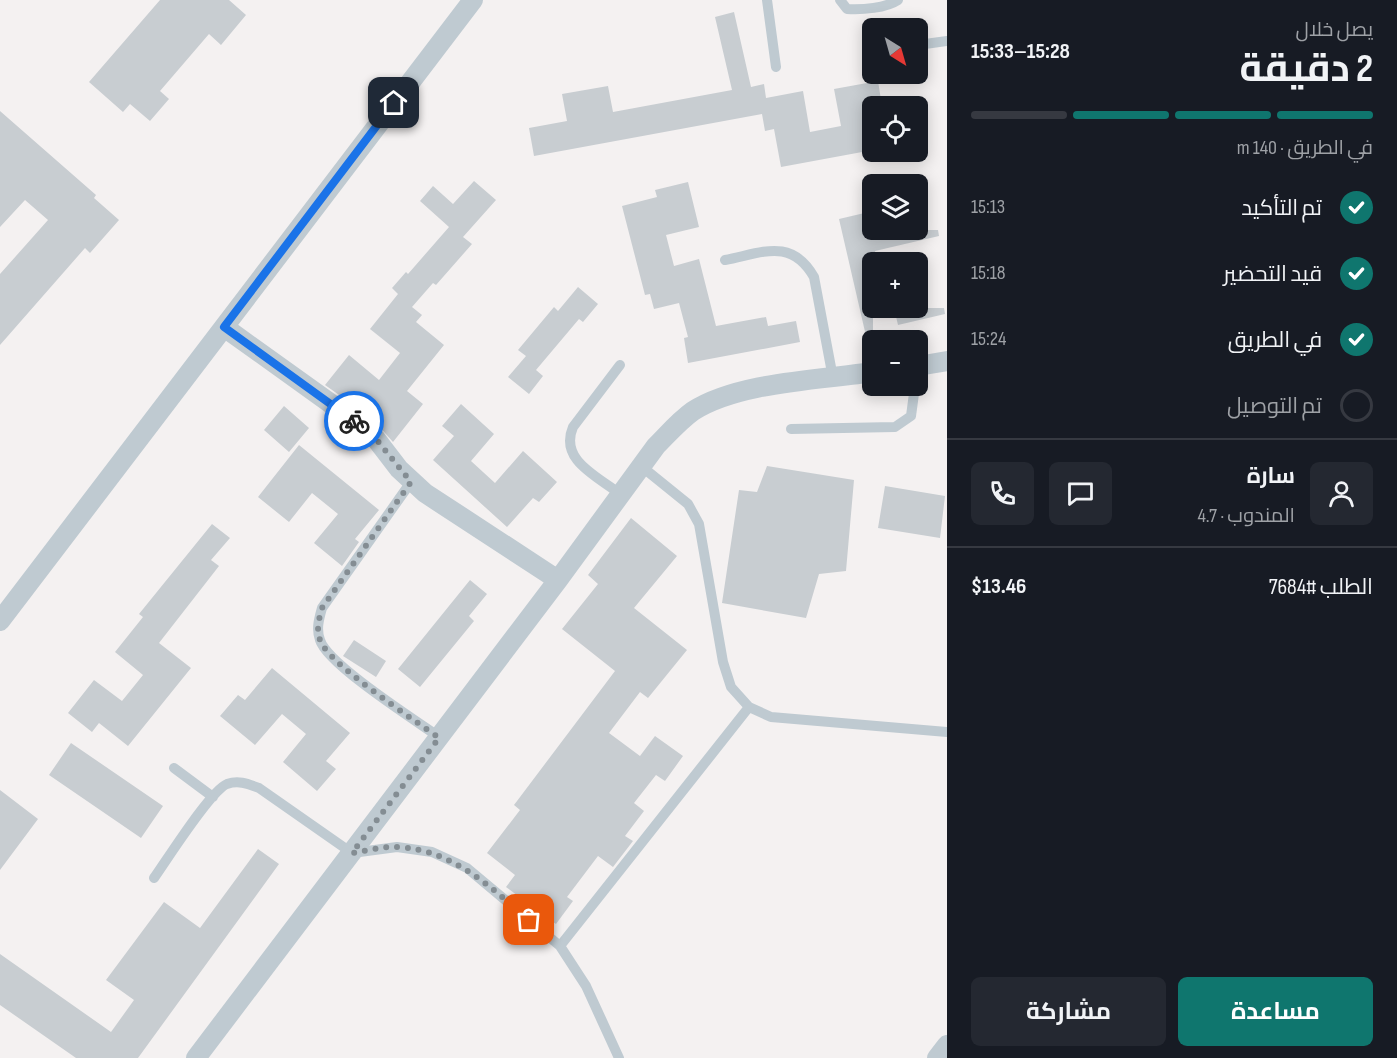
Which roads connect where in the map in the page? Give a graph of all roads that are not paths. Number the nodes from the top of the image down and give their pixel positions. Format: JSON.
{"nodes":[{"id":1,"x":473,"y":0,"type":"edge"},
{"id":2,"x":768,"y":0,"type":"edge"},
{"id":3,"x":840,"y":0,"type":"edge"},
{"id":4,"x":898,"y":0,"type":"edge"},
{"id":5,"x":947,"y":40,"type":"edge"},
{"id":6,"x":928,"y":43,"type":"edge"},
{"id":7,"x":776,"y":67,"type":"dead end"},
{"id":8,"x":725,"y":260,"type":"dead end"},
{"id":9,"x":224,"y":327,"type":"junction"},
{"id":10,"x":947,"y":361,"type":"edge"},
{"id":11,"x":928,"y":364,"type":"edge"},
{"id":12,"x":620,"y":365,"type":"dead end"},
{"id":13,"x":862,"y":374,"type":"edge"},
{"id":14,"x":833,"y":378,"type":"junction"},
{"id":15,"x":915,"y":396,"type":"edge"},
{"id":16,"x":791,"y":429,"type":"dead end"},
{"id":17,"x":641,"y":466,"type":"junction"},
{"id":18,"x":411,"y":482,"type":"junction"},
{"id":19,"x":620,"y":494,"type":"junction"},
{"id":20,"x":558,"y":580,"type":"junction"},
{"id":21,"x":0,"y":621,"type":"edge"},
{"id":22,"x":749,"y":707,"type":"junction"},
{"id":23,"x":947,"y":732,"type":"edge"},
{"id":24,"x":439,"y":738,"type":"junction"},
{"id":25,"x":174,"y":768,"type":"dead end"},
{"id":26,"x":213,"y":797,"type":"junction"},
{"id":27,"x":352,"y":853,"type":"junction"},
{"id":28,"x":154,"y":878,"type":"dead end"},
{"id":29,"x":560,"y":946,"type":"junction"},
{"id":30,"x":947,"y":1045,"type":"edge"},
{"id":31,"x":196,"y":1058,"type":"edge"},
{"id":32,"x":619,"y":1058,"type":"edge"},
{"id":33,"x":937,"y":1058,"type":"edge"}],
"edges":[{"from":1,"to":9,"type":"street"},
{"from":2,"to":7,"type":"lane"},
{"from":3,"to":4,"type":"lane"},
{"from":5,"to":6,"type":"lane"},
{"from":8,"to":14,"type":"lane"},
{"from":9,"to":18,"type":"street"},
{"from":9,"to":21,"type":"street"},
{"from":10,"to":11,"type":"street"},
{"from":12,"to":19,"type":"lane"},
{"from":13,"to":14,"type":"street"},
{"from":14,"to":17,"type":"street"},
{"from":15,"to":16,"type":"lane"},
{"from":17,"to":19,"type":"street"},
{"from":17,"to":22,"type":"lane"},
{"from":18,"to":20,"type":"street"},
{"from":18,"to":24,"type":"lane"},
{"from":19,"to":20,"type":"street"},
{"from":20,"to":24,"type":"street"},
{"from":22,"to":23,"type":"lane"},
{"from":22,"to":29,"type":"lane"},
{"from":24,"to":27,"type":"street"},
{"from":25,"to":26,"type":"lane"},
{"from":26,"to":27,"type":"lane"},
{"from":26,"to":28,"type":"lane"},
{"from":27,"to":29,"type":"lane"},
{"from":27,"to":31,"type":"street"},
{"from":29,"to":32,"type":"lane"},
{"from":30,"to":33,"type":"street"}]}
